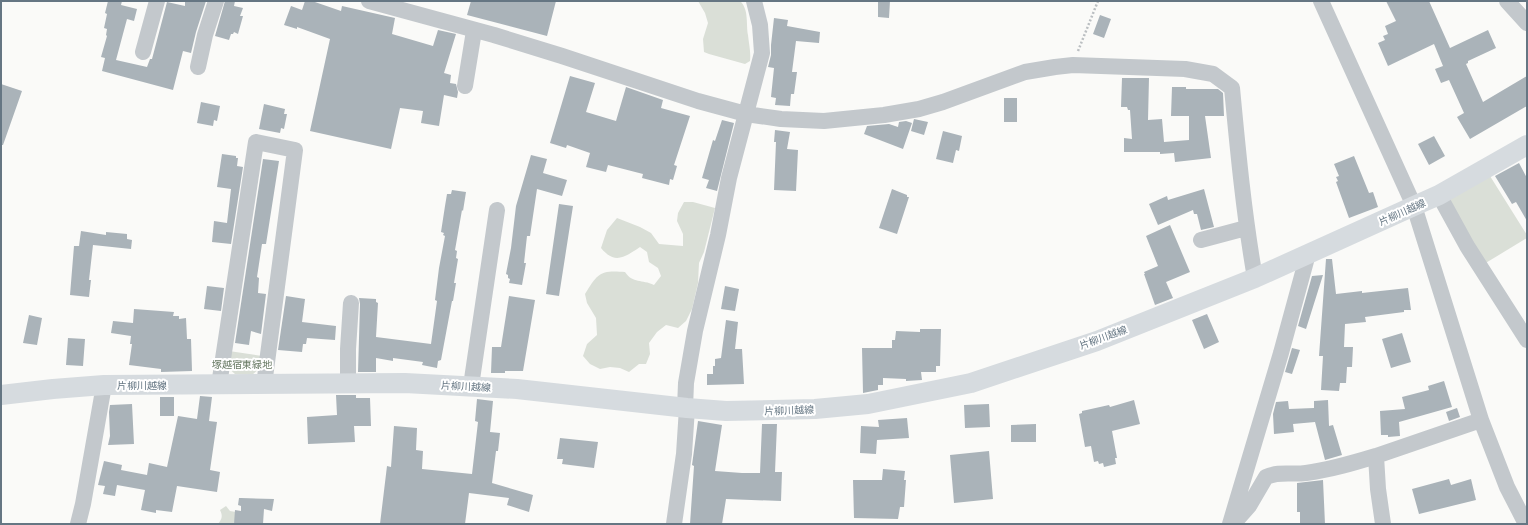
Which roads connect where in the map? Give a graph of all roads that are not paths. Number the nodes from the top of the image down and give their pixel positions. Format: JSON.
{"nodes":[{"id":1,"x":157,"y":1,"type":"edge"},
{"id":2,"x":216,"y":1,"type":"edge"},
{"id":3,"x":369,"y":1,"type":"edge"},
{"id":4,"x":754,"y":1,"type":"edge"},
{"id":5,"x":1321,"y":1,"type":"edge"},
{"id":6,"x":1507,"y":1,"type":"edge"},
{"id":7,"x":1527,"y":23,"type":"edge"},
{"id":8,"x":474,"y":30,"type":"junction"},
{"id":9,"x":143,"y":52,"type":"dead end"},
{"id":10,"x":198,"y":67,"type":"dead end"},
{"id":11,"x":465,"y":86,"type":"dead end"},
{"id":12,"x":746,"y":114,"type":"junction"},
{"id":13,"x":1527,"y":146,"type":"edge"},
{"id":14,"x":1439,"y":195,"type":"junction"},
{"id":15,"x":1414,"y":206,"type":"junction"},
{"id":16,"x":497,"y":210,"type":"dead end"},
{"id":17,"x":1246,"y":228,"type":"junction"},
{"id":18,"x":1201,"y":240,"type":"dead end"},
{"id":19,"x":1308,"y":254,"type":"junction"},
{"id":20,"x":1255,"y":278,"type":"junction"},
{"id":21,"x":351,"y":303,"type":"dead end"},
{"id":22,"x":1527,"y":340,"type":"edge"},
{"id":23,"x":348,"y":384,"type":"junction"},
{"id":24,"x":104,"y":385,"type":"junction"},
{"id":25,"x":219,"y":385,"type":"junction"},
{"id":26,"x":264,"y":385,"type":"junction"},
{"id":27,"x":471,"y":386,"type":"junction"},
{"id":28,"x":1,"y":395,"type":"edge"},
{"id":29,"x":686,"y":408,"type":"junction"},
{"id":30,"x":1481,"y":420,"type":"junction"},
{"id":31,"x":1376,"y":456,"type":"junction"},
{"id":32,"x":78,"y":524,"type":"edge"},
{"id":33,"x":674,"y":524,"type":"edge"},
{"id":34,"x":1230,"y":524,"type":"edge"},
{"id":35,"x":1233,"y":524,"type":"edge"},
{"id":36,"x":1383,"y":524,"type":"edge"},
{"id":37,"x":1526,"y":524,"type":"edge"}],
"edges":[{"from":1,"to":9,"type":"street"},
{"from":2,"to":10,"type":"street"},
{"from":3,"to":8,"type":"street"},
{"from":4,"to":12,"type":"street"},
{"from":5,"to":15,"type":"street"},
{"from":6,"to":7,"type":"street"},
{"from":8,"to":11,"type":"street"},
{"from":8,"to":12,"type":"street"},
{"from":12,"to":17,"type":"street"},
{"from":12,"to":29,"type":"street"},
{"from":13,"to":14,"type":"main road","name":"片柳川越線"},
{"from":14,"to":15,"type":"main road","name":"片柳川越線"},
{"from":14,"to":22,"type":"street"},
{"from":15,"to":19,"type":"main road","name":"片柳川越線"},
{"from":15,"to":30,"type":"street"},
{"from":16,"to":27,"type":"street"},
{"from":17,"to":18,"type":"street"},
{"from":17,"to":20,"type":"street"},
{"from":19,"to":20,"type":"main road","name":"片柳川越線"},
{"from":19,"to":34,"type":"street"},
{"from":20,"to":29,"type":"main road","name":"片柳川越線"},
{"from":21,"to":23,"type":"street"},
{"from":23,"to":26,"type":"main road","name":"片柳川越線"},
{"from":23,"to":27,"type":"main road","name":"片柳川越線"},
{"from":24,"to":25,"type":"main road","name":"片柳川越線"},
{"from":24,"to":28,"type":"main road","name":"片柳川越線"},
{"from":24,"to":32,"type":"street"},
{"from":25,"to":26,"type":"main road","name":"片柳川越線"},
{"from":25,"to":26,"type":"street"},
{"from":27,"to":29,"type":"main road","name":"片柳川越線"},
{"from":29,"to":33,"type":"street"},
{"from":30,"to":31,"type":"street"},
{"from":30,"to":37,"type":"street"},
{"from":31,"to":35,"type":"street"},
{"from":31,"to":36,"type":"street"}]}
